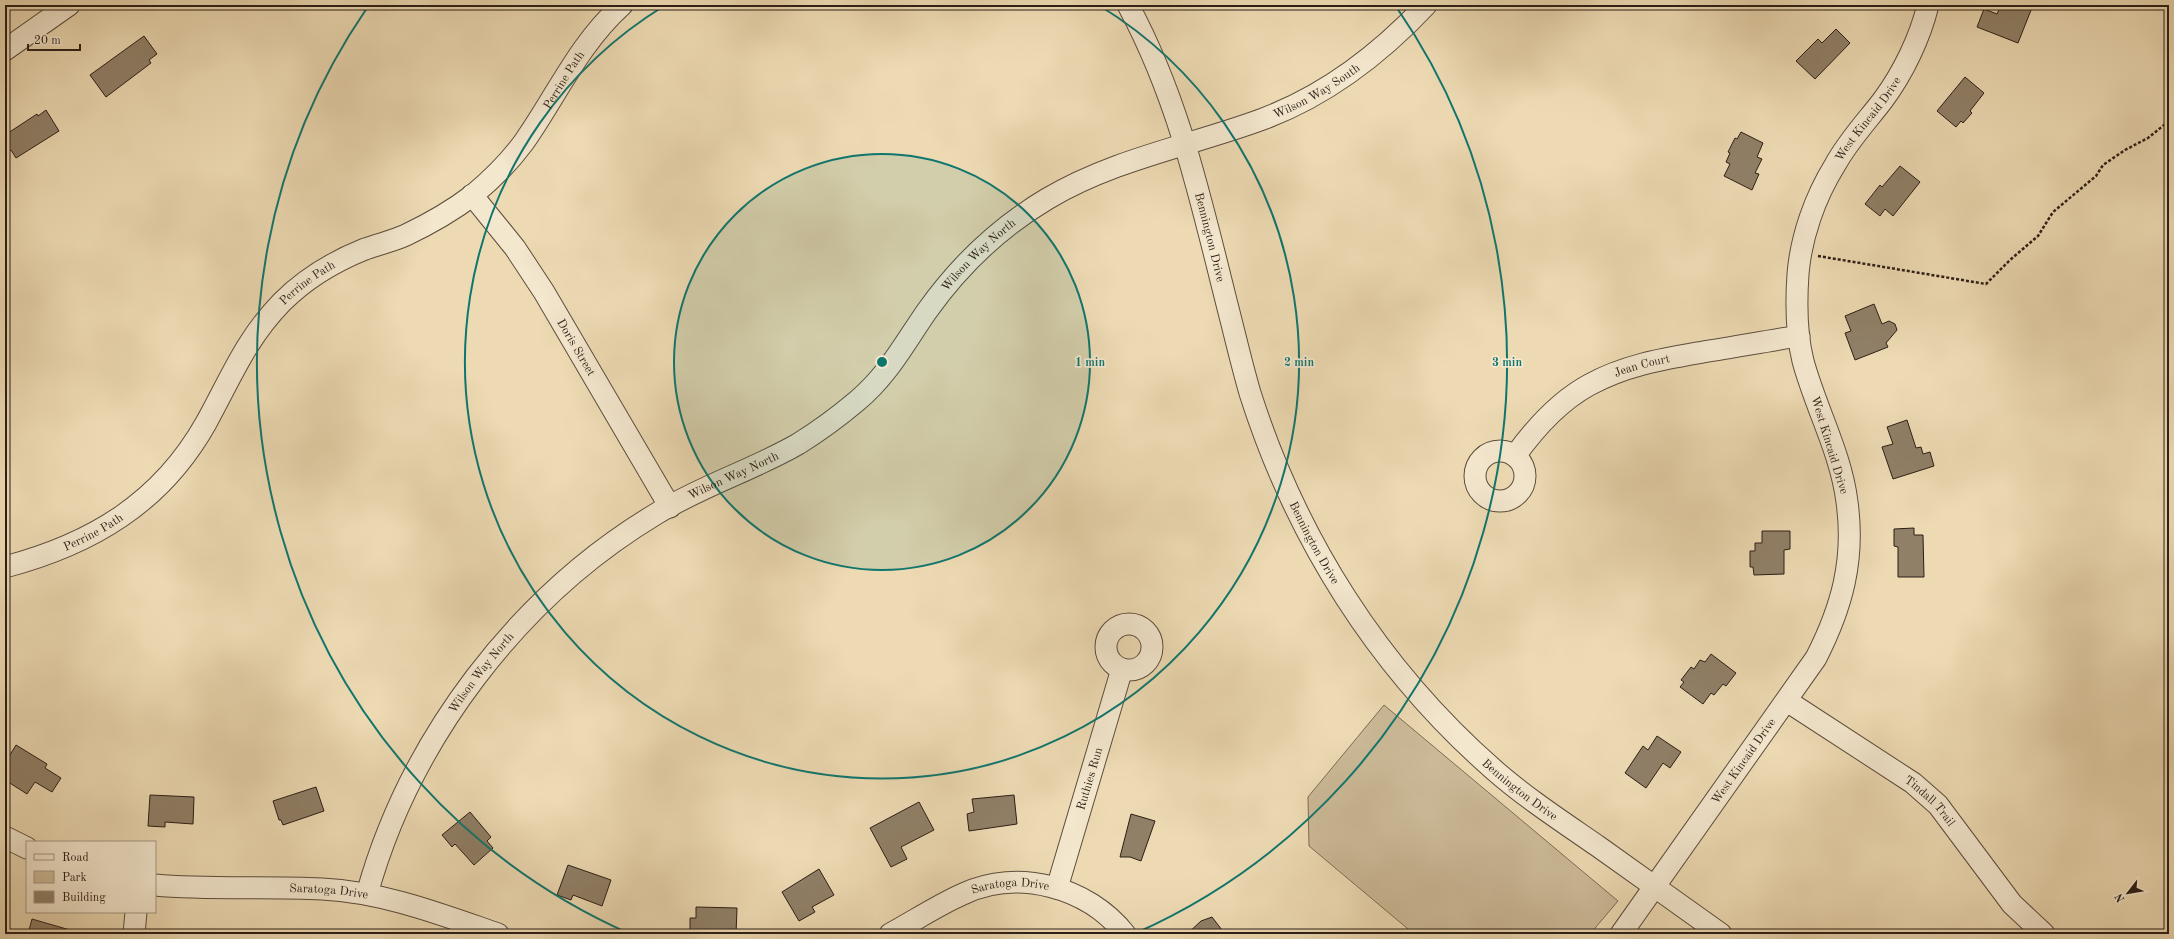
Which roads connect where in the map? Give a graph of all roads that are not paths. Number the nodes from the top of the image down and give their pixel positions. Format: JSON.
{"nodes":[{"id":1,"x":69,"y":5,"type":"edge"},
{"id":2,"x":622,"y":5,"type":"edge"},
{"id":3,"x":1128,"y":5,"type":"edge"},
{"id":4,"x":1426,"y":5,"type":"edge"},
{"id":5,"x":1928,"y":5,"type":"edge"},
{"id":6,"x":5,"y":50,"type":"edge"},
{"id":7,"x":1186,"y":143,"type":"junction"},
{"id":8,"x":472,"y":195,"type":"junction"},
{"id":9,"x":1799,"y":336,"type":"junction"},
{"id":10,"x":1515,"y":456,"type":"dead end"},
{"id":11,"x":670,"y":507,"type":"junction"},
{"id":12,"x":5,"y":567,"type":"edge"},
{"id":13,"x":1122,"y":669,"type":"dead end"},
{"id":14,"x":1787,"y":701,"type":"junction"},
{"id":15,"x":5,"y":837,"type":"edge"},
{"id":16,"x":26,"y":848,"type":"edge"},
{"id":17,"x":156,"y":885,"type":"edge"},
{"id":18,"x":1654,"y":886,"type":"junction"},
{"id":19,"x":1057,"y":888,"type":"junction"},
{"id":20,"x":367,"y":894,"type":"junction"},
{"id":21,"x":136,"y":913,"type":"edge"},
{"id":22,"x":134,"y":934,"type":"edge"},
{"id":23,"x":498,"y":934,"type":"edge"},
{"id":24,"x":890,"y":934,"type":"edge"},
{"id":25,"x":1125,"y":934,"type":"edge"},
{"id":26,"x":1620,"y":934,"type":"edge"},
{"id":27,"x":1721,"y":934,"type":"edge"},
{"id":28,"x":2044,"y":934,"type":"edge"}],
"edges":[{"from":1,"to":6,"type":"street"},
{"from":2,"to":8,"type":"street","name":"Perrine Path"},
{"from":3,"to":7,"type":"street","name":"Bennington Drive"},
{"from":4,"to":7,"type":"street","name":"Wilson Way South"},
{"from":5,"to":9,"type":"street","name":"West Kincaid Drive"},
{"from":7,"to":11,"type":"street","name":"Wilson Way North"},
{"from":7,"to":18,"type":"street","name":"Bennington Drive"},
{"from":8,"to":11,"type":"street","name":"Doris Street"},
{"from":8,"to":12,"type":"street","name":"Perrine Path"},
{"from":9,"to":10,"type":"street","name":"Jean Court"},
{"from":9,"to":14,"type":"street","name":"West Kincaid Drive"},
{"from":11,"to":20,"type":"street","name":"Wilson Way North"},
{"from":13,"to":19,"type":"street","name":"Ruthies Run"},
{"from":14,"to":18,"type":"street","name":"West Kincaid Drive"},
{"from":14,"to":28,"type":"street","name":"Tindall Trail"},
{"from":15,"to":16,"type":"street"},
{"from":17,"to":20,"type":"street","name":"Saratoga Drive"},
{"from":18,"to":26,"type":"street"},
{"from":18,"to":27,"type":"street","name":"Bennington Drive"},
{"from":19,"to":24,"type":"street","name":"Saratoga Drive"},
{"from":19,"to":25,"type":"street","name":"Saratoga Drive"},
{"from":20,"to":23,"type":"street","name":"Saratoga Drive"},
{"from":21,"to":22,"type":"street"}]}
